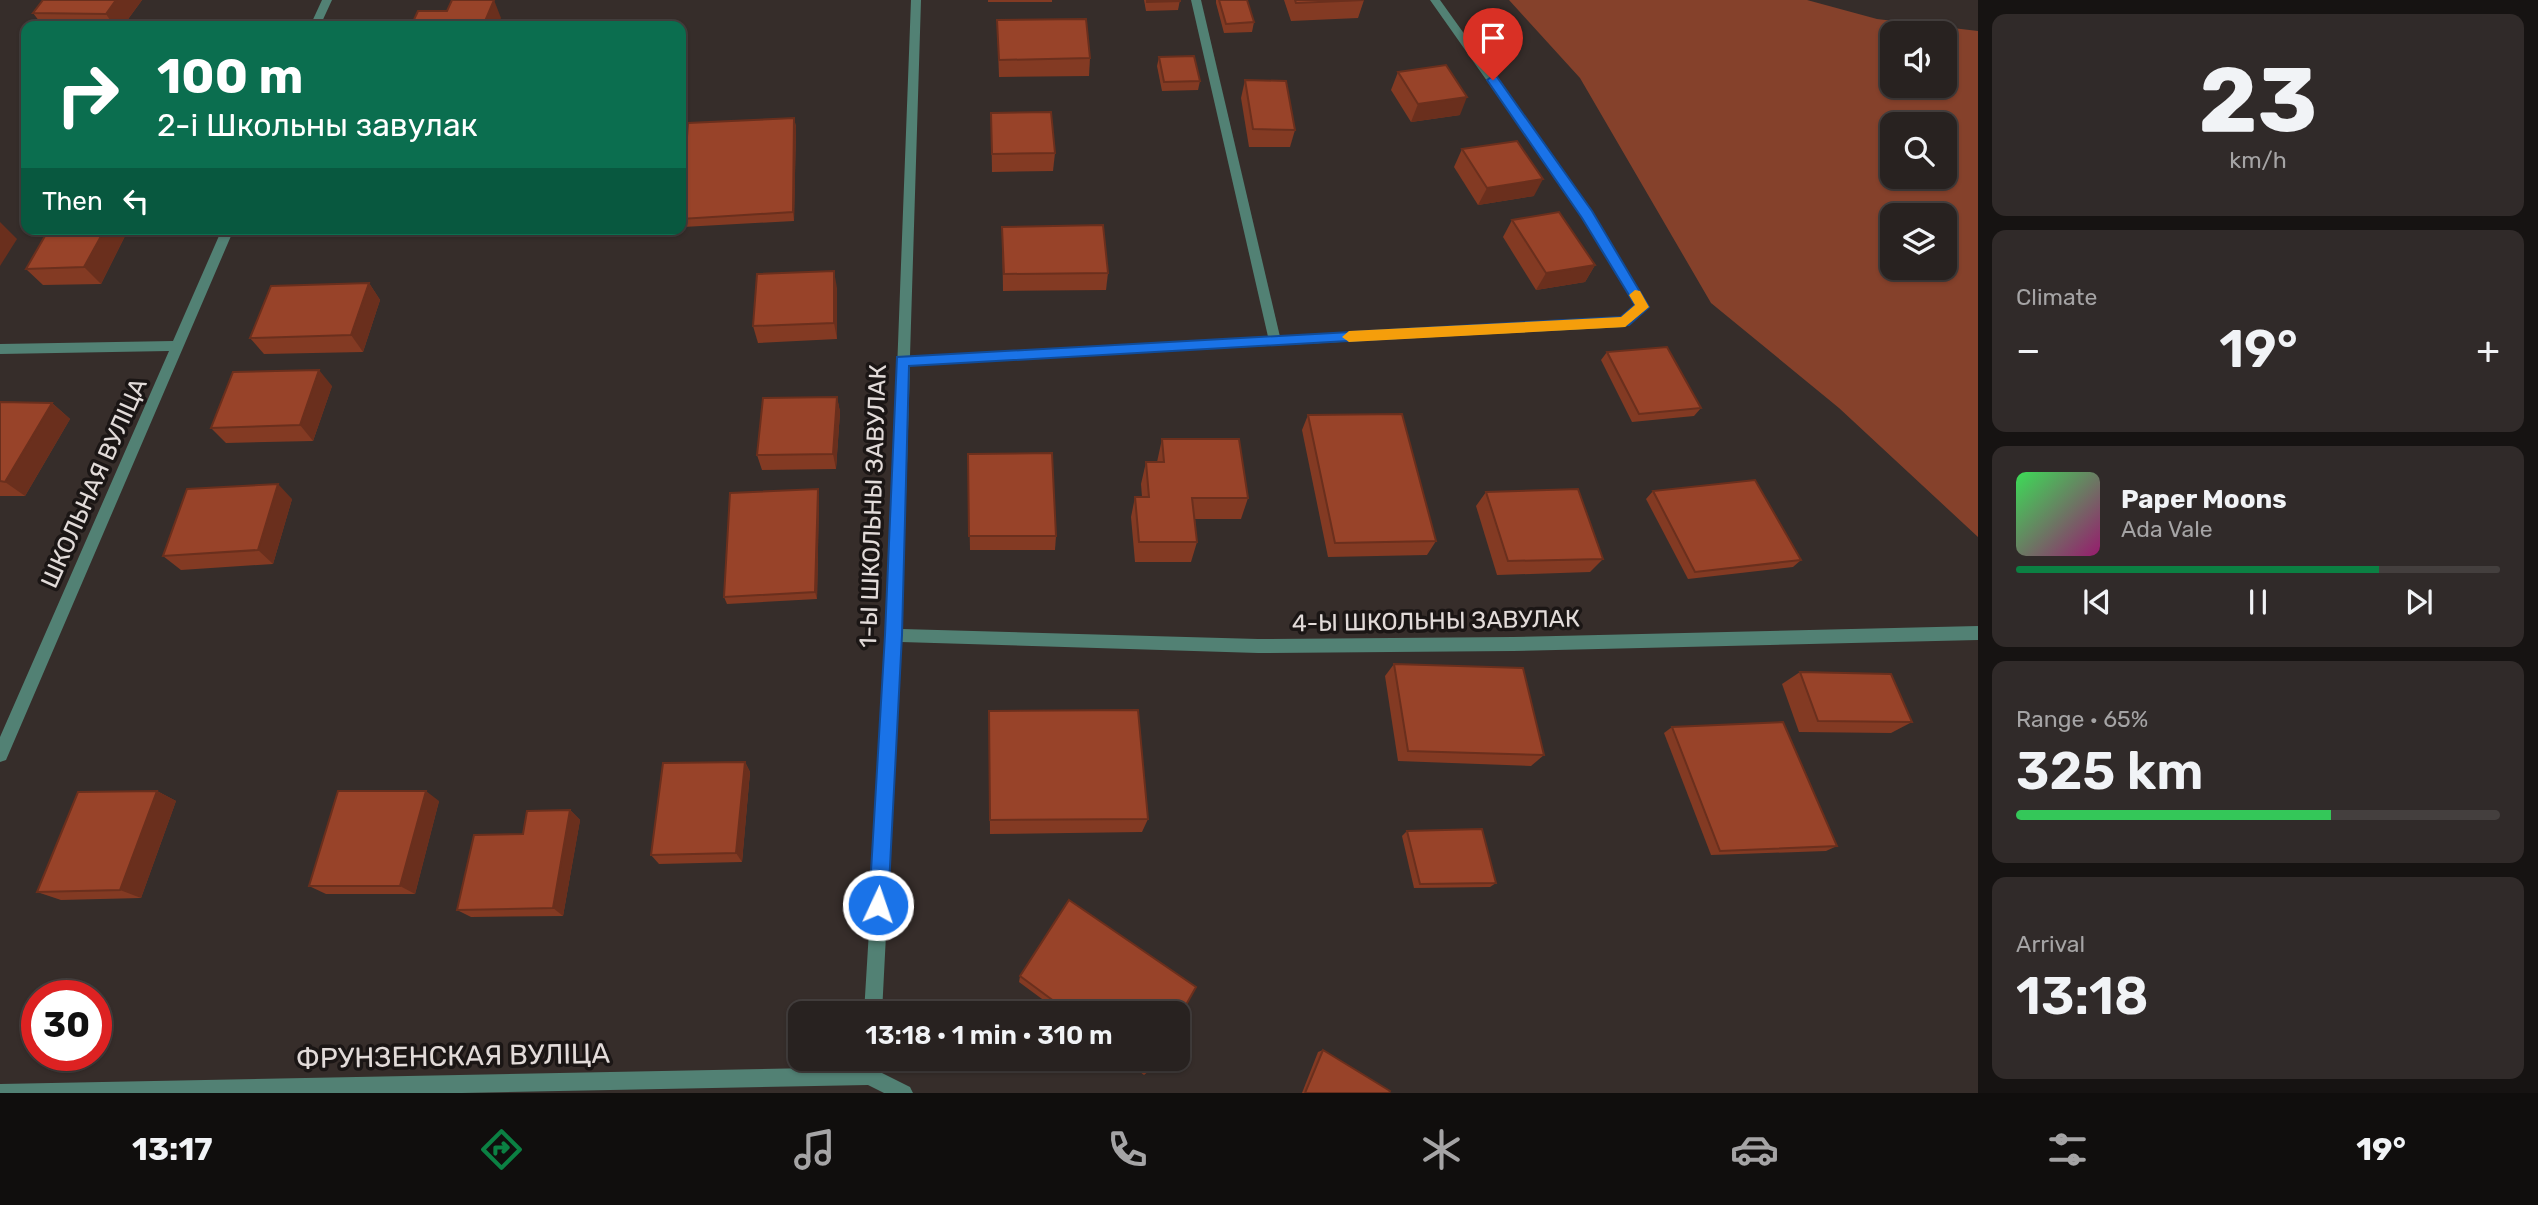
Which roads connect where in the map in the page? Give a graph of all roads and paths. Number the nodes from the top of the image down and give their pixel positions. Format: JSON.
{"nodes":[{"id":1,"x":327,"y":0,"type":"edge"},
{"id":2,"x":916,"y":0,"type":"edge"},
{"id":3,"x":1196,"y":0,"type":"edge"},
{"id":4,"x":1435,"y":0,"type":"edge"},
{"id":5,"x":317,"y":21,"type":"edge"},
{"id":6,"x":225,"y":235,"type":"edge"},
{"id":7,"x":1275,"y":341,"type":"junction"},
{"id":8,"x":178,"y":346,"type":"junction"},
{"id":9,"x":0,"y":349,"type":"edge"},
{"id":10,"x":902,"y":361,"type":"junction"},
{"id":11,"x":1978,"y":633,"type":"edge"},
{"id":12,"x":894,"y":635,"type":"junction"},
{"id":13,"x":0,"y":755,"type":"edge"},
{"id":14,"x":874,"y":1001,"type":"edge"},
{"id":15,"x":788,"y":1070,"type":"edge"},
{"id":16,"x":874,"y":1071,"type":"edge"},
{"id":17,"x":0,"y":1093,"type":"edge"},
{"id":18,"x":904,"y":1093,"type":"edge"}],
"edges":[{"from":1,"to":5,"type":"street"},
{"from":2,"to":10,"type":"street","name":"1-Ы ШКОЛЬНЫ ЗАВУЛАК"},
{"from":3,"to":7,"type":"street"},
{"from":4,"to":7,"type":"street"},
{"from":6,"to":8,"type":"street","name":"ШКОЛЬНАЯ ВУЛІЦА"},
{"from":7,"to":10,"type":"street"},
{"from":8,"to":9,"type":"street"},
{"from":8,"to":13,"type":"street","name":"ШКОЛЬНАЯ ВУЛІЦА"},
{"from":10,"to":12,"type":"street","name":"1-Ы ШКОЛЬНЫ ЗАВУЛАК"},
{"from":11,"to":12,"type":"street","name":"4-Ы ШКОЛЬНЫ ЗАВУЛАК"},
{"from":12,"to":14,"type":"street","name":"1-Ы ШКОЛЬНЫ ЗАВУЛАК"},
{"from":15,"to":17,"type":"street","name":"ФРУНЗЕНСКАЯ ВУЛІЦА"},
{"from":16,"to":18,"type":"street","name":"ФРУНЗЕНСКАЯ ВУЛІЦА"}]}
